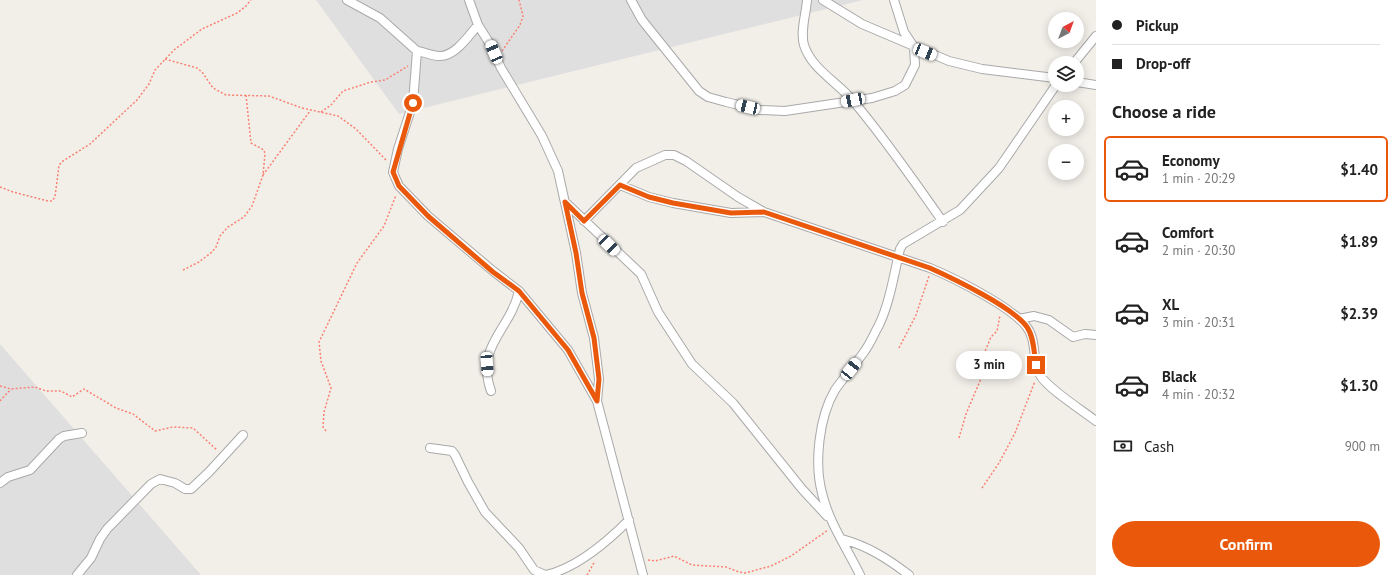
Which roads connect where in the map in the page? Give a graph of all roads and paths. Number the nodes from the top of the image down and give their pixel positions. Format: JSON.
{"nodes":[{"id":1,"x":251,"y":0,"type":"edge"},
{"id":2,"x":347,"y":0,"type":"edge"},
{"id":3,"x":469,"y":0,"type":"edge"},
{"id":4,"x":519,"y":0,"type":"edge"},
{"id":5,"x":631,"y":0,"type":"edge"},
{"id":6,"x":807,"y":0,"type":"edge"},
{"id":7,"x":823,"y":0,"type":"edge"},
{"id":8,"x":894,"y":0,"type":"edge"},
{"id":9,"x":478,"y":25,"type":"junction"},
{"id":10,"x":1096,"y":36,"type":"edge"},
{"id":11,"x":914,"y":47,"type":"junction"},
{"id":12,"x":417,"y":51,"type":"junction"},
{"id":13,"x":1080,"y":56,"type":"edge"},
{"id":14,"x":166,"y":59,"type":"junction"},
{"id":15,"x":497,"y":60,"type":"junction"},
{"id":16,"x":417,"y":62,"type":"junction"},
{"id":17,"x":1048,"y":77,"type":"edge"},
{"id":18,"x":1084,"y":83,"type":"edge"},
{"id":19,"x":1096,"y":85,"type":"edge"},
{"id":20,"x":1051,"y":92,"type":"edge"},
{"id":21,"x":246,"y":95,"type":"junction"},
{"id":22,"x":853,"y":100,"type":"junction"},
{"id":23,"x":310,"y":111,"type":"junction"},
{"id":24,"x":320,"y":112,"type":"junction"},
{"id":25,"x":394,"y":168,"type":"junction"},
{"id":26,"x":263,"y":175,"type":"junction"},
{"id":27,"x":620,"y":185,"type":"junction"},
{"id":28,"x":399,"y":186,"type":"junction"},
{"id":29,"x":0,"y":187,"type":"edge"},
{"id":30,"x":565,"y":202,"type":"junction"},
{"id":31,"x":764,"y":212,"type":"junction"},
{"id":32,"x":584,"y":221,"type":"junction"},
{"id":33,"x":943,"y":222,"type":"junction"},
{"id":34,"x":898,"y":258,"type":"junction"},
{"id":35,"x":930,"y":268,"type":"junction"},
{"id":36,"x":183,"y":270,"type":"dead end"},
{"id":37,"x":519,"y":291,"type":"junction"},
{"id":38,"x":1003,"y":308,"type":"junction"},
{"id":39,"x":1019,"y":319,"type":"junction"},
{"id":40,"x":1096,"y":335,"type":"edge"},
{"id":41,"x":899,"y":348,"type":"dead end"},
{"id":42,"x":1040,"y":375,"type":"junction"},
{"id":43,"x":0,"y":386,"type":"edge"},
{"id":44,"x":11,"y":389,"type":"junction"},
{"id":45,"x":491,"y":391,"type":"dead end"},
{"id":46,"x":0,"y":401,"type":"edge"},
{"id":47,"x":597,"y":401,"type":"junction"},
{"id":48,"x":1096,"y":421,"type":"edge"},
{"id":49,"x":326,"y":431,"type":"dead end"},
{"id":50,"x":82,"y":433,"type":"dead end"},
{"id":51,"x":243,"y":435,"type":"dead end"},
{"id":52,"x":959,"y":438,"type":"dead end"},
{"id":53,"x":430,"y":448,"type":"dead end"},
{"id":54,"x":224,"y":456,"type":"junction"},
{"id":55,"x":0,"y":483,"type":"edge"},
{"id":56,"x":982,"y":488,"type":"dead end"},
{"id":57,"x":829,"y":518,"type":"junction"},
{"id":58,"x":629,"y":520,"type":"junction"},
{"id":59,"x":835,"y":526,"type":"junction"},
{"id":60,"x":842,"y":539,"type":"junction"},
{"id":61,"x":639,"y":557,"type":"junction"},
{"id":62,"x":77,"y":575,"type":"edge"},
{"id":63,"x":545,"y":575,"type":"edge"},
{"id":64,"x":644,"y":575,"type":"edge"},
{"id":65,"x":860,"y":575,"type":"edge"},
{"id":66,"x":909,"y":575,"type":"edge"}],
"edges":[{"from":1,"to":14,"type":"path"},
{"from":2,"to":12,"type":"street"},
{"from":3,"to":9,"type":"street"},
{"from":4,"to":15,"type":"path"},
{"from":5,"to":22,"type":"street"},
{"from":6,"to":22,"type":"street"},
{"from":7,"to":11,"type":"street"},
{"from":8,"to":11,"type":"street"},
{"from":9,"to":12,"type":"street"},
{"from":9,"to":15,"type":"street"},
{"from":10,"to":13,"type":"street"},
{"from":11,"to":17,"type":"street"},
{"from":11,"to":22,"type":"street"},
{"from":12,"to":16,"type":"street"},
{"from":14,"to":21,"type":"path"},
{"from":14,"to":29,"type":"path"},
{"from":15,"to":30,"type":"street"},
{"from":16,"to":24,"type":"path"},
{"from":16,"to":25,"type":"street"},
{"from":18,"to":19,"type":"street"},
{"from":20,"to":33,"type":"street"},
{"from":21,"to":23,"type":"path"},
{"from":21,"to":26,"type":"path"},
{"from":22,"to":33,"type":"street"},
{"from":23,"to":24,"type":"path"},
{"from":23,"to":26,"type":"path"},
{"from":24,"to":25,"type":"path"},
{"from":25,"to":28,"type":"street"},
{"from":26,"to":36,"type":"path"},
{"from":27,"to":31,"type":"street"},
{"from":27,"to":31,"type":"street"},
{"from":27,"to":32,"type":"street"},
{"from":28,"to":37,"type":"street"},
{"from":28,"to":49,"type":"path"},
{"from":30,"to":32,"type":"street"},
{"from":30,"to":47,"type":"street"},
{"from":31,"to":34,"type":"street"},
{"from":32,"to":57,"type":"street"},
{"from":33,"to":34,"type":"street"},
{"from":34,"to":35,"type":"street"},
{"from":34,"to":57,"type":"street"},
{"from":35,"to":38,"type":"street"},
{"from":35,"to":41,"type":"path"},
{"from":37,"to":45,"type":"street"},
{"from":37,"to":47,"type":"street"},
{"from":38,"to":39,"type":"street"},
{"from":38,"to":52,"type":"path"},
{"from":39,"to":40,"type":"street"},
{"from":39,"to":42,"type":"street"},
{"from":42,"to":48,"type":"street"},
{"from":42,"to":56,"type":"path"},
{"from":43,"to":44,"type":"path"},
{"from":44,"to":46,"type":"path"},
{"from":44,"to":54,"type":"path"},
{"from":47,"to":58,"type":"street"},
{"from":50,"to":55,"type":"street"},
{"from":51,"to":54,"type":"street"},
{"from":53,"to":63,"type":"street"},
{"from":54,"to":62,"type":"street"},
{"from":57,"to":59,"type":"street"},
{"from":58,"to":61,"type":"street"},
{"from":58,"to":63,"type":"street"},
{"from":59,"to":60,"type":"street"},
{"from":59,"to":61,"type":"path"},
{"from":60,"to":65,"type":"street"},
{"from":60,"to":66,"type":"street"},
{"from":61,"to":64,"type":"street"}]}
